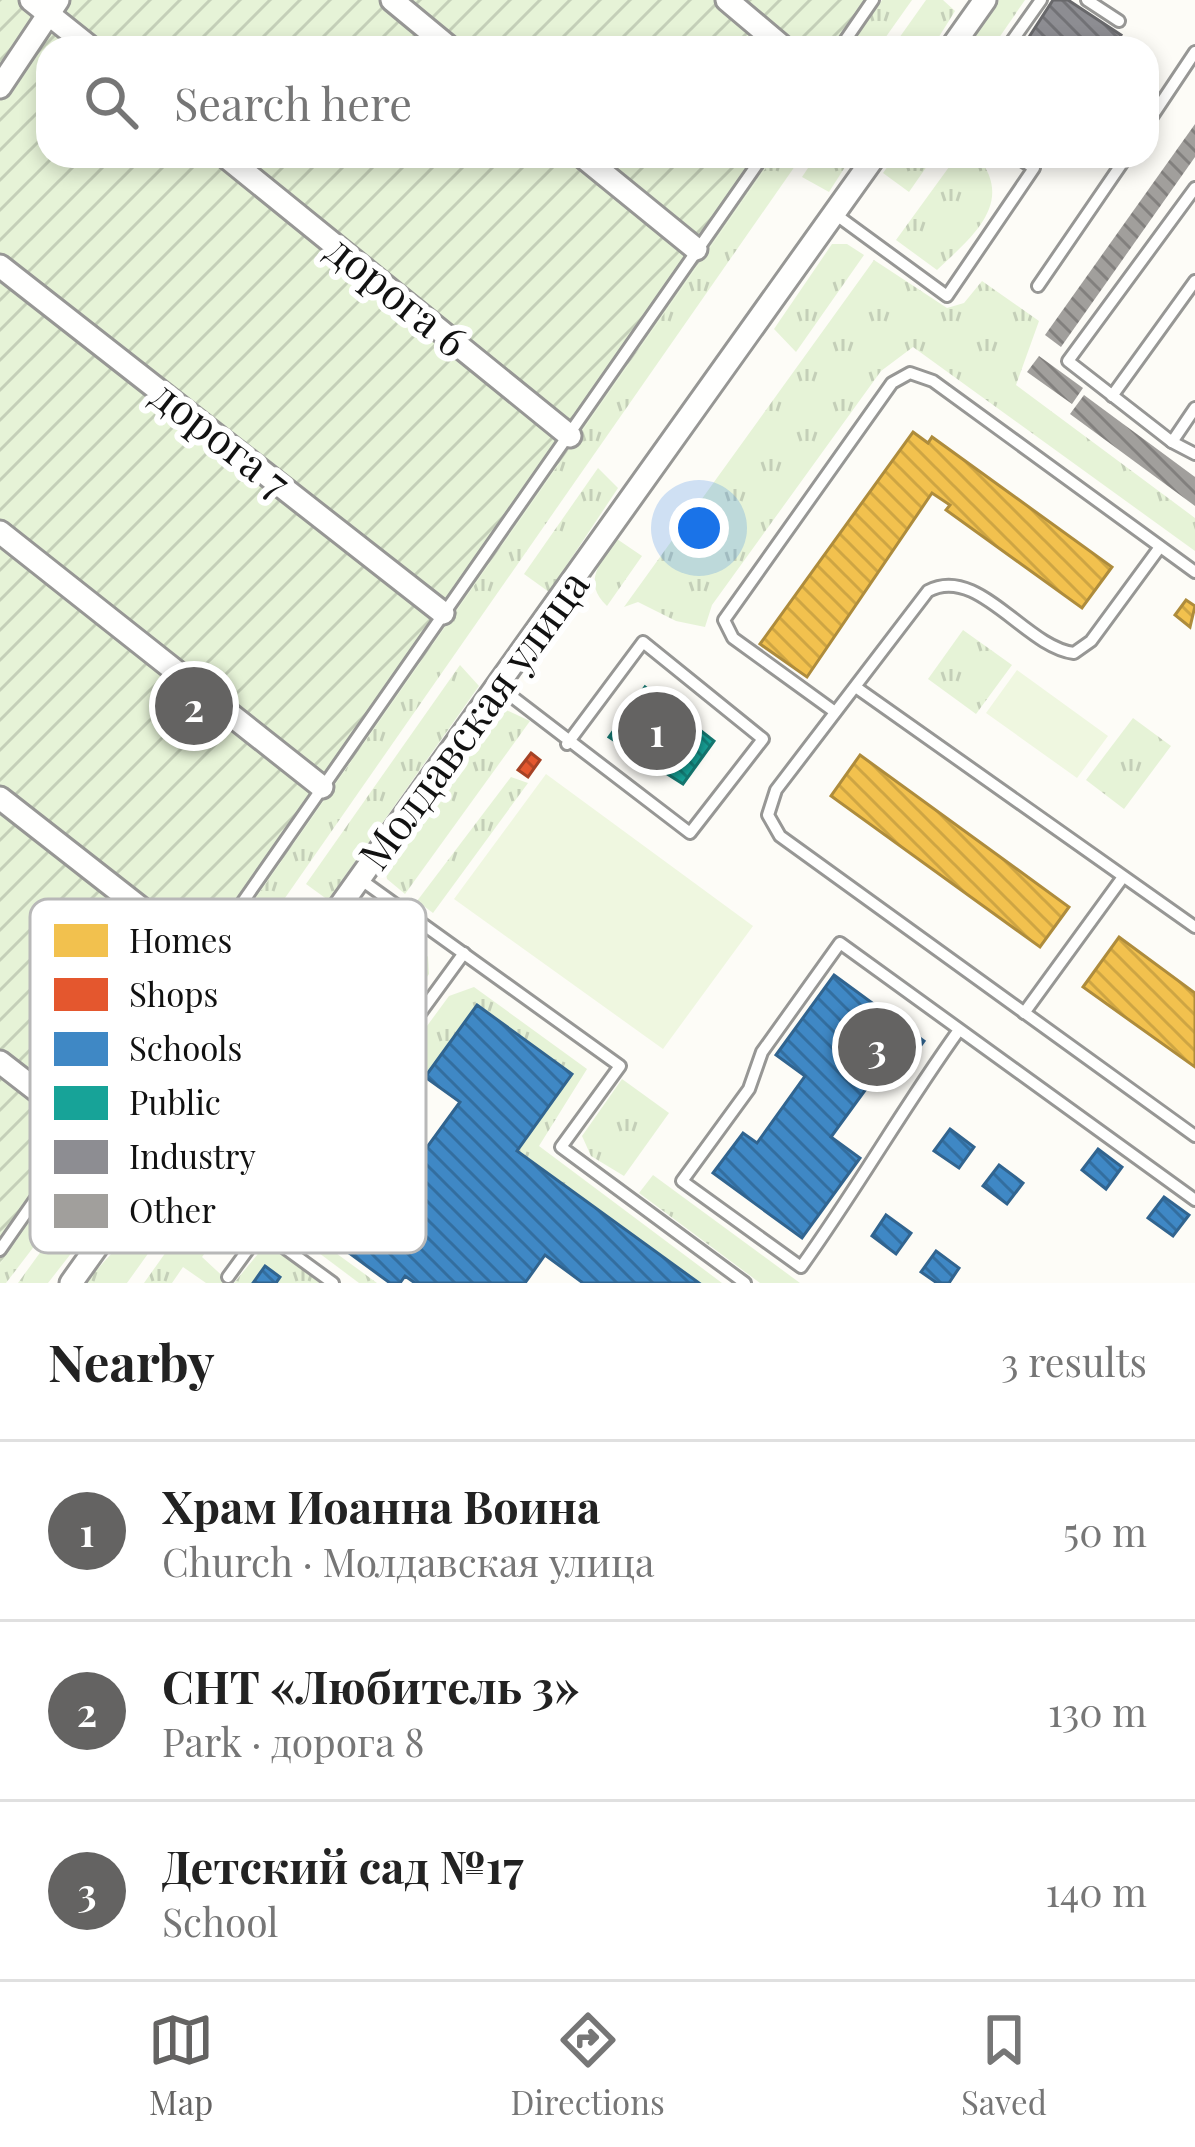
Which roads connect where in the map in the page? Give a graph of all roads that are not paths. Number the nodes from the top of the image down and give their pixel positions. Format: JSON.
{"nodes":[{"id":1,"x":392,"y":0,"type":"edge"},
{"id":2,"x":727,"y":0,"type":"edge"},
{"id":3,"x":873,"y":0,"type":"edge"},
{"id":4,"x":985,"y":0,"type":"edge"},
{"id":5,"x":1041,"y":0,"type":"edge"},
{"id":6,"x":1087,"y":0,"type":"edge"},
{"id":7,"x":46,"y":4,"type":"edge"},
{"id":8,"x":1119,"y":21,"type":"dead end"},
{"id":9,"x":79,"y":36,"type":"edge"},
{"id":10,"x":436,"y":36,"type":"edge"},
{"id":11,"x":770,"y":36,"type":"edge"},
{"id":12,"x":848,"y":36,"type":"edge"},
{"id":13,"x":960,"y":36,"type":"edge"},
{"id":14,"x":1015,"y":36,"type":"edge"},
{"id":15,"x":1195,"y":52,"type":"edge"},
{"id":16,"x":0,"y":87,"type":"edge"},
{"id":17,"x":1159,"y":106,"type":"edge"},
{"id":18,"x":239,"y":168,"type":"edge"},
{"id":19,"x":597,"y":168,"type":"edge"},
{"id":20,"x":754,"y":168,"type":"edge"},
{"id":21,"x":867,"y":168,"type":"edge"},
{"id":22,"x":1034,"y":168,"type":"edge"},
{"id":23,"x":1119,"y":168,"type":"edge"},
{"id":24,"x":1195,"y":188,"type":"edge"},
{"id":25,"x":835,"y":214,"type":"junction"},
{"id":26,"x":696,"y":249,"type":"junction"},
{"id":27,"x":0,"y":266,"type":"edge"},
{"id":28,"x":1195,"y":281,"type":"edge"},
{"id":29,"x":1038,"y":286,"type":"dead end"},
{"id":30,"x":1112,"y":396,"type":"junction"},
{"id":31,"x":1195,"y":408,"type":"edge"},
{"id":32,"x":570,"y":436,"type":"junction"},
{"id":33,"x":1172,"y":442,"type":"junction"},
{"id":34,"x":1195,"y":454,"type":"edge"},
{"id":35,"x":0,"y":532,"type":"edge"},
{"id":36,"x":1160,"y":547,"type":"junction"},
{"id":37,"x":1195,"y":572,"type":"edge"},
{"id":38,"x":443,"y":613,"type":"junction"},
{"id":39,"x":499,"y":686,"type":"junction"},
{"id":40,"x":857,"y":688,"type":"junction"},
{"id":41,"x":835,"y":712,"type":"junction"},
{"id":42,"x":567,"y":743,"type":"junction"},
{"id":43,"x":322,"y":787,"type":"junction"},
{"id":44,"x":0,"y":797,"type":"edge"},
{"id":45,"x":1123,"y":878,"type":"junction"},
{"id":46,"x":360,"y":879,"type":"junction"},
{"id":47,"x":129,"y":899,"type":"edge"},
{"id":48,"x":244,"y":899,"type":"edge"},
{"id":49,"x":346,"y":899,"type":"edge"},
{"id":50,"x":388,"y":899,"type":"edge"},
{"id":51,"x":426,"y":926,"type":"edge"},
{"id":52,"x":1195,"y":927,"type":"edge"},
{"id":53,"x":464,"y":953,"type":"junction"},
{"id":54,"x":426,"y":1006,"type":"edge"},
{"id":55,"x":1024,"y":1013,"type":"junction"},
{"id":56,"x":959,"y":1030,"type":"junction"},
{"id":57,"x":0,"y":1062,"type":"edge"},
{"id":58,"x":30,"y":1085,"type":"edge"},
{"id":59,"x":1195,"y":1136,"type":"edge"},
{"id":60,"x":1195,"y":1200,"type":"edge"},
{"id":61,"x":30,"y":1207,"type":"edge"},
{"id":62,"x":0,"y":1250,"type":"edge"},
{"id":63,"x":92,"y":1253,"type":"edge"},
{"id":64,"x":247,"y":1253,"type":"edge"},
{"id":65,"x":291,"y":1253,"type":"edge"},
{"id":66,"x":229,"y":1277,"type":"dead end"},
{"id":67,"x":71,"y":1283,"type":"edge"},
{"id":68,"x":332,"y":1283,"type":"edge"},
{"id":69,"x":745,"y":1283,"type":"edge"}],
"edges":[{"from":1,"to":10,"type":"street"},
{"from":2,"to":11,"type":"street"},
{"from":3,"to":12,"type":"lane"},
{"from":4,"to":13,"type":"street"},
{"from":5,"to":14,"type":"lane"},
{"from":6,"to":8,"type":"lane"},
{"from":7,"to":9,"type":"street"},
{"from":7,"to":16,"type":"street"},
{"from":15,"to":17,"type":"lane"},
{"from":18,"to":32,"type":"street","name":"дорога 6"},
{"from":19,"to":26,"type":"street"},
{"from":20,"to":26,"type":"lane"},
{"from":21,"to":25,"type":"street","name":"Молдавская улица"},
{"from":22,"to":25,"type":"lane"},
{"from":23,"to":29,"type":"lane"},
{"from":24,"to":30,"type":"lane"},
{"from":25,"to":39,"type":"street","name":"Молдавская улица"},
{"from":26,"to":32,"type":"lane"},
{"from":27,"to":38,"type":"street","name":"дорога 7"},
{"from":28,"to":30,"type":"lane"},
{"from":30,"to":33,"type":"lane"},
{"from":31,"to":33,"type":"lane"},
{"from":32,"to":38,"type":"lane"},
{"from":33,"to":34,"type":"lane"},
{"from":35,"to":43,"type":"street"},
{"from":36,"to":37,"type":"lane"},
{"from":36,"to":40,"type":"lane"},
{"from":36,"to":41,"type":"lane"},
{"from":38,"to":43,"type":"lane"},
{"from":39,"to":42,"type":"lane"},
{"from":39,"to":46,"type":"street","name":"Молдавская улица"},
{"from":40,"to":41,"type":"lane"},
{"from":40,"to":45,"type":"lane"},
{"from":41,"to":55,"type":"lane"},
{"from":42,"to":42,"type":"lane"},
{"from":43,"to":48,"type":"lane"},
{"from":44,"to":47,"type":"street"},
{"from":45,"to":52,"type":"lane"},
{"from":45,"to":55,"type":"lane"},
{"from":46,"to":49,"type":"street","name":"Молдавская улица"},
{"from":46,"to":50,"type":"lane"},
{"from":51,"to":53,"type":"lane"},
{"from":53,"to":54,"type":"lane"},
{"from":53,"to":69,"type":"lane"},
{"from":55,"to":59,"type":"lane"},
{"from":56,"to":56,"type":"lane"},
{"from":56,"to":60,"type":"lane"},
{"from":57,"to":58,"type":"street"},
{"from":61,"to":62,"type":"lane"},
{"from":63,"to":67,"type":"street","name":"Молдавская улица"},
{"from":64,"to":66,"type":"lane"},
{"from":65,"to":68,"type":"lane"}]}
